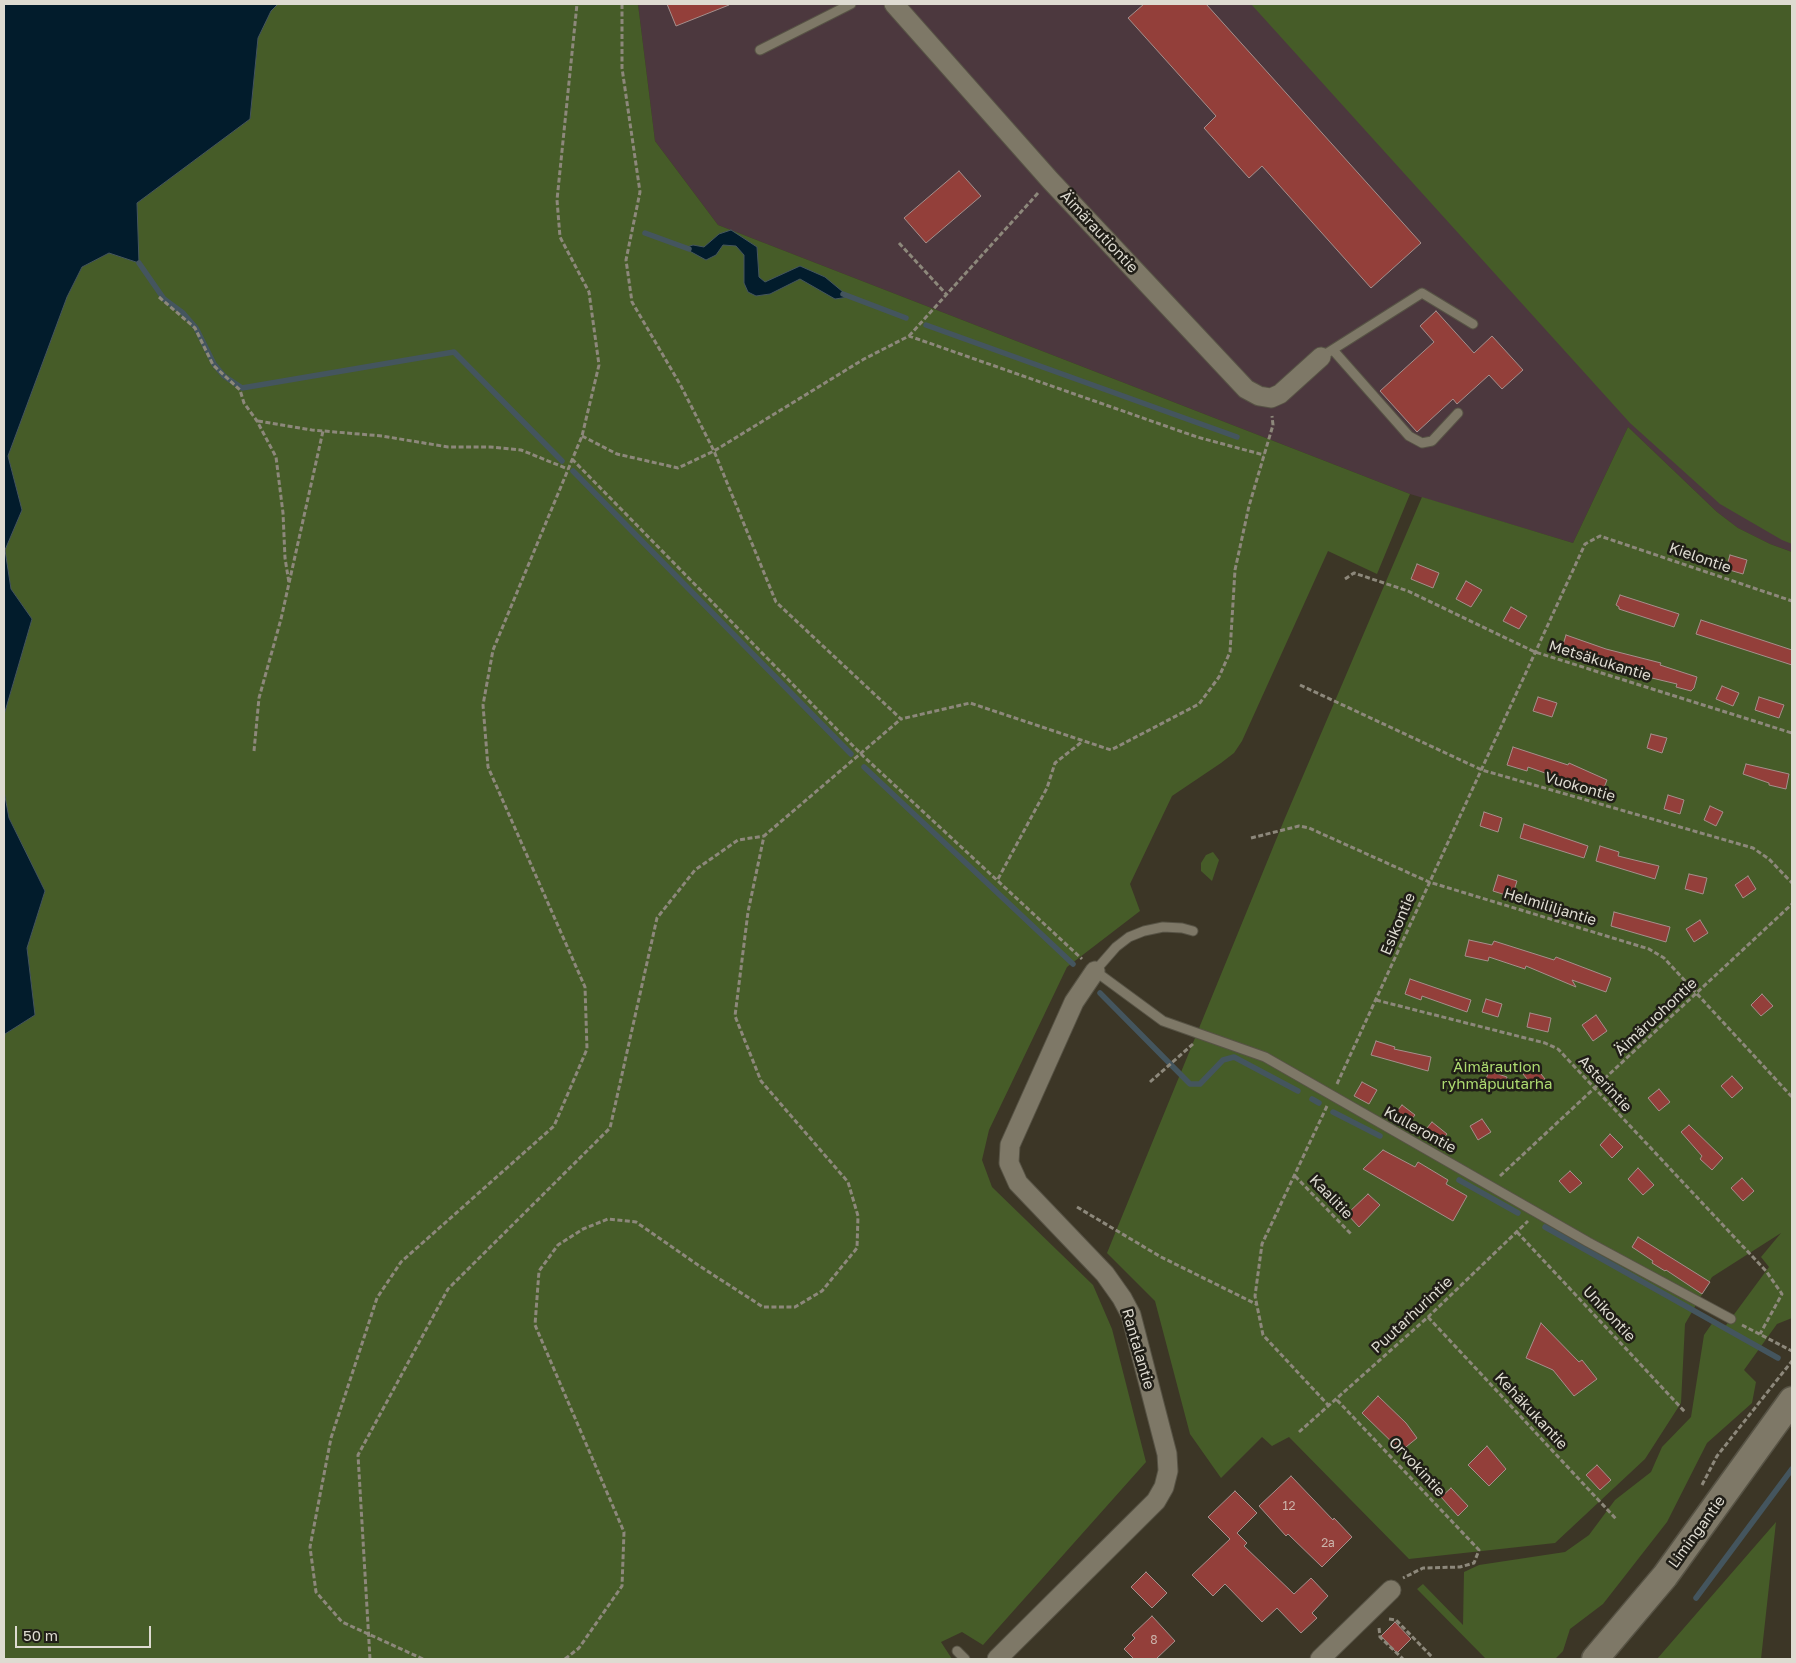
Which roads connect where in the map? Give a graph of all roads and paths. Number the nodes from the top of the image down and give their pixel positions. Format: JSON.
{"nodes":[{"id":1,"x":577,"y":4,"type":"edge"},
{"id":2,"x":622,"y":4,"type":"edge"},
{"id":3,"x":851,"y":4,"type":"edge"},
{"id":4,"x":894,"y":4,"type":"edge"},
{"id":5,"x":760,"y":50,"type":"dead end"},
{"id":6,"x":1050,"y":180,"type":"junction"},
{"id":7,"x":899,"y":243,"type":"dead end"},
{"id":8,"x":946,"y":294,"type":"junction"},
{"id":9,"x":159,"y":297,"type":"dead end"},
{"id":10,"x":1473,"y":324,"type":"dead end"},
{"id":11,"x":909,"y":336,"type":"junction"},
{"id":12,"x":1327,"y":354,"type":"junction"},
{"id":13,"x":1271,"y":398,"type":"junction"},
{"id":14,"x":1458,"y":413,"type":"dead end"},
{"id":15,"x":257,"y":421,"type":"junction"},
{"id":16,"x":322,"y":431,"type":"junction"},
{"id":17,"x":582,"y":436,"type":"junction"},
{"id":18,"x":714,"y":451,"type":"junction"},
{"id":19,"x":1264,"y":455,"type":"junction"},
{"id":20,"x":572,"y":459,"type":"junction"},
{"id":21,"x":568,"y":469,"type":"junction"},
{"id":22,"x":1600,"y":536,"type":"joint"},
{"id":23,"x":1345,"y":579,"type":"dead end"},
{"id":24,"x":289,"y":583,"type":"junction"},
{"id":25,"x":1792,"y":602,"type":"edge"},
{"id":26,"x":1535,"y":652,"type":"junction"},
{"id":27,"x":1300,"y":685,"type":"dead end"},
{"id":28,"x":901,"y":719,"type":"junction"},
{"id":29,"x":1792,"y":733,"type":"edge"},
{"id":30,"x":1083,"y":741,"type":"junction"},
{"id":31,"x":254,"y":751,"type":"dead end"},
{"id":32,"x":861,"y":754,"type":"junction"},
{"id":33,"x":1482,"y":770,"type":"junction"},
{"id":34,"x":764,"y":836,"type":"junction"},
{"id":35,"x":1251,"y":838,"type":"dead end"},
{"id":36,"x":998,"y":879,"type":"junction"},
{"id":37,"x":1429,"y":882,"type":"junction"},
{"id":38,"x":1792,"y":884,"type":"edge"},
{"id":39,"x":1792,"y":904,"type":"edge"},
{"id":40,"x":1193,"y":931,"type":"dead end"},
{"id":41,"x":1095,"y":971,"type":"junction"},
{"id":42,"x":1697,"y":994,"type":"junction"},
{"id":43,"x":1376,"y":1000,"type":"junction"},
{"id":44,"x":1178,"y":1058,"type":"dead end"},
{"id":45,"x":1150,"y":1082,"type":"dead end"},
{"id":46,"x":1594,"y":1090,"type":"junction"},
{"id":47,"x":1332,"y":1096,"type":"junction"},
{"id":48,"x":1792,"y":1097,"type":"edge"},
{"id":49,"x":1295,"y":1176,"type":"junction"},
{"id":50,"x":1490,"y":1186,"type":"junction"},
{"id":51,"x":1077,"y":1207,"type":"dead end"},
{"id":52,"x":1537,"y":1212,"type":"junction"},
{"id":53,"x":1517,"y":1232,"type":"junction"},
{"id":54,"x":1351,"y":1234,"type":"dead end"},
{"id":55,"x":1257,"y":1304,"type":"junction"},
{"id":56,"x":1428,"y":1317,"type":"junction"},
{"id":57,"x":1731,"y":1319,"type":"joint"},
{"id":58,"x":1760,"y":1334,"type":"junction"},
{"id":59,"x":1792,"y":1351,"type":"edge"},
{"id":60,"x":1337,"y":1400,"type":"junction"},
{"id":61,"x":1792,"y":1400,"type":"edge"},
{"id":62,"x":1329,"y":1406,"type":"junction"},
{"id":63,"x":1685,"y":1412,"type":"dead end"},
{"id":64,"x":1299,"y":1432,"type":"dead end"},
{"id":65,"x":1617,"y":1520,"type":"dead end"},
{"id":66,"x":1417,"y":1571,"type":"dead end"},
{"id":67,"x":1391,"y":1590,"type":"dead end"},
{"id":68,"x":1389,"y":1619,"type":"dead end"},
{"id":69,"x":1379,"y":1628,"type":"dead end"},
{"id":70,"x":367,"y":1635,"type":"junction"},
{"id":71,"x":957,"y":1650,"type":"dead end"},
{"id":72,"x":1432,"y":1658,"type":"edge"},
{"id":73,"x":370,"y":1659,"type":"edge"},
{"id":74,"x":423,"y":1659,"type":"edge"},
{"id":75,"x":565,"y":1659,"type":"edge"},
{"id":76,"x":965,"y":1659,"type":"edge"},
{"id":77,"x":997,"y":1659,"type":"edge"},
{"id":78,"x":1320,"y":1659,"type":"edge"},
{"id":79,"x":1402,"y":1659,"type":"edge"},
{"id":80,"x":1595,"y":1659,"type":"edge"}],
"edges":[{"from":1,"to":17,"type":"path"},
{"from":2,"to":18,"type":"path"},
{"from":3,"to":5,"type":"lane"},
{"from":4,"to":6,"type":"street","name":"Äimärautiontie"},
{"from":6,"to":8,"type":"path"},
{"from":6,"to":13,"type":"street","name":"Äimärautiontie"},
{"from":7,"to":8,"type":"path"},
{"from":8,"to":11,"type":"path"},
{"from":9,"to":15,"type":"path"},
{"from":10,"to":12,"type":"lane"},
{"from":11,"to":18,"type":"path"},
{"from":11,"to":19,"type":"path"},
{"from":12,"to":13,"type":"street"},
{"from":12,"to":14,"type":"lane"},
{"from":13,"to":19,"type":"path"},
{"from":15,"to":16,"type":"path"},
{"from":15,"to":24,"type":"path"},
{"from":16,"to":21,"type":"path"},
{"from":16,"to":24,"type":"path"},
{"from":17,"to":18,"type":"path"},
{"from":17,"to":20,"type":"path"},
{"from":18,"to":28,"type":"path"},
{"from":19,"to":30,"type":"path"},
{"from":20,"to":21,"type":"path"},
{"from":20,"to":32,"type":"path"},
{"from":21,"to":70,"type":"path"},
{"from":22,"to":25,"type":"path","name":"Kielontie"},
{"from":22,"to":26,"type":"path","name":"Esikontie"},
{"from":23,"to":26,"type":"path","name":"Metsäkukantie"},
{"from":24,"to":31,"type":"path"},
{"from":26,"to":29,"type":"path","name":"Metsäkukantie"},
{"from":26,"to":33,"type":"path","name":"Esikontie"},
{"from":27,"to":33,"type":"path","name":"Vuokontie"},
{"from":28,"to":30,"type":"path"},
{"from":28,"to":32,"type":"path"},
{"from":30,"to":36,"type":"path"},
{"from":32,"to":34,"type":"path"},
{"from":32,"to":36,"type":"path"},
{"from":33,"to":37,"type":"path","name":"Esikontie"},
{"from":33,"to":38,"type":"path","name":"Vuokontie"},
{"from":34,"to":70,"type":"path"},
{"from":34,"to":75,"type":"path"},
{"from":35,"to":37,"type":"path","name":"Helmililjantie"},
{"from":36,"to":41,"type":"path"},
{"from":37,"to":42,"type":"path","name":"Helmililjantie"},
{"from":37,"to":43,"type":"path","name":"Esikontie"},
{"from":39,"to":42,"type":"path","name":"Äimäruohontie"},
{"from":40,"to":41,"type":"lane"},
{"from":41,"to":47,"type":"lane","name":"Kullerontie"},
{"from":41,"to":77,"type":"street","name":"Rantalantie"},
{"from":42,"to":46,"type":"path","name":"Äimäruohontie"},
{"from":42,"to":48,"type":"path","name":"Helmililjantie"},
{"from":43,"to":46,"type":"path","name":"Asterintie"},
{"from":43,"to":47,"type":"path","name":"Esikontie"},
{"from":44,"to":45,"type":"path"},
{"from":46,"to":50,"type":"path","name":"Äimäruohontie"},
{"from":46,"to":58,"type":"path","name":"Asterintie"},
{"from":47,"to":49,"type":"path","name":"Esikontie"},
{"from":47,"to":50,"type":"lane","name":"Kullerontie"},
{"from":49,"to":54,"type":"path","name":"Kaalitie"},
{"from":49,"to":55,"type":"path","name":"Esikontie"},
{"from":50,"to":52,"type":"lane","name":"Kullerontie"},
{"from":51,"to":55,"type":"path"},
{"from":52,"to":53,"type":"path","name":"Puutarhurintie"},
{"from":52,"to":57,"type":"lane","name":"Kullerontie"},
{"from":53,"to":56,"type":"path","name":"Puutarhurintie"},
{"from":53,"to":63,"type":"path","name":"Unikontie"},
{"from":55,"to":62,"type":"path","name":"Esikontie"},
{"from":56,"to":60,"type":"path","name":"Puutarhurintie"},
{"from":56,"to":65,"type":"path","name":"Kehäkukantie"},
{"from":57,"to":58,"type":"path"},
{"from":58,"to":59,"type":"path"},
{"from":60,"to":62,"type":"path","name":"Puutarhurintie"},
{"from":60,"to":66,"type":"path","name":"Orvokintie"},
{"from":61,"to":80,"type":"main road","name":"Limingantie"},
{"from":62,"to":64,"type":"path","name":"Puutarhurintie"},
{"from":67,"to":78,"type":"street"},
{"from":68,"to":72,"type":"path"},
{"from":69,"to":79,"type":"path"},
{"from":70,"to":73,"type":"path"},
{"from":70,"to":74,"type":"path"},
{"from":71,"to":76,"type":"lane"}]}
